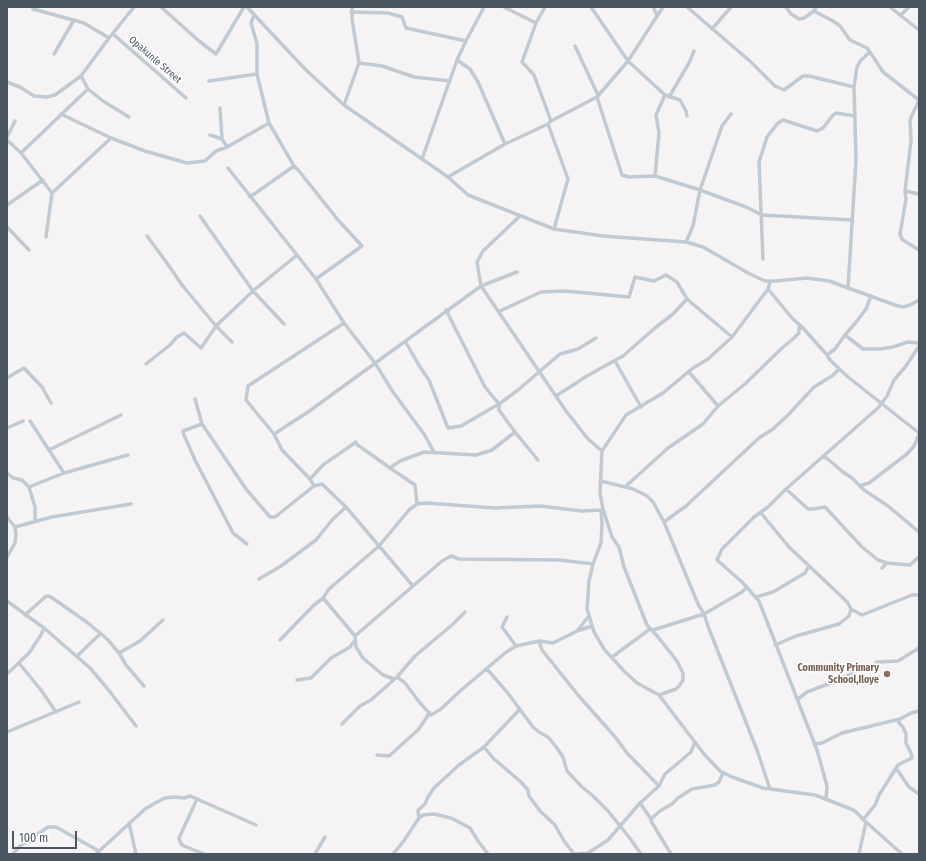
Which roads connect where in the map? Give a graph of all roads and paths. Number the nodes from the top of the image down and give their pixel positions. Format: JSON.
{"nodes":[{"id":1,"x":134,"y":7,"type":"edge"},
{"id":2,"x":161,"y":7,"type":"edge"},
{"id":3,"x":246,"y":7,"type":"edge"},
{"id":4,"x":352,"y":7,"type":"edge"},
{"id":5,"x":484,"y":7,"type":"edge"},
{"id":6,"x":504,"y":7,"type":"edge"},
{"id":7,"x":545,"y":7,"type":"edge"},
{"id":8,"x":591,"y":7,"type":"edge"},
{"id":9,"x":652,"y":7,"type":"edge"},
{"id":10,"x":663,"y":7,"type":"edge"},
{"id":11,"x":687,"y":7,"type":"edge"},
{"id":12,"x":731,"y":7,"type":"edge"},
{"id":13,"x":786,"y":7,"type":"edge"},
{"id":14,"x":816,"y":7,"type":"edge"},
{"id":15,"x":890,"y":7,"type":"edge"},
{"id":16,"x":909,"y":7,"type":"edge"},
{"id":17,"x":33,"y":9,"type":"dead end"},
{"id":18,"x":814,"y":11,"type":"junction"},
{"id":19,"x":351,"y":12,"type":"junction"},
{"id":20,"x":254,"y":15,"type":"junction"},
{"id":21,"x":657,"y":15,"type":"junction"},
{"id":22,"x":901,"y":16,"type":"junction"},
{"id":23,"x":74,"y":20,"type":"junction"},
{"id":24,"x":536,"y":23,"type":"junction"},
{"id":25,"x":712,"y":29,"type":"junction"},
{"id":26,"x":919,"y":30,"type":"edge"},
{"id":27,"x":113,"y":34,"type":"junction"},
{"id":28,"x":109,"y":38,"type":"junction"},
{"id":29,"x":466,"y":41,"type":"junction"},
{"id":30,"x":575,"y":46,"type":"dead end"},
{"id":31,"x":694,"y":51,"type":"dead end"},
{"id":32,"x":870,"y":52,"type":"junction"},
{"id":33,"x":54,"y":54,"type":"dead end"},
{"id":34,"x":457,"y":60,"type":"junction"},
{"id":35,"x":628,"y":61,"type":"junction"},
{"id":36,"x":359,"y":63,"type":"junction"},
{"id":37,"x":258,"y":74,"type":"junction"},
{"id":38,"x":81,"y":76,"type":"junction"},
{"id":39,"x":209,"y":80,"type":"dead end"},
{"id":40,"x":450,"y":81,"type":"junction"},
{"id":41,"x":7,"y":82,"type":"edge"},
{"id":42,"x":854,"y":87,"type":"junction"},
{"id":43,"x":88,"y":89,"type":"junction"},
{"id":44,"x":597,"y":96,"type":"junction"},
{"id":45,"x":667,"y":96,"type":"junction"},
{"id":46,"x":186,"y":98,"type":"dead end"},
{"id":47,"x":919,"y":100,"type":"edge"},
{"id":48,"x":344,"y":105,"type":"junction"},
{"id":49,"x":220,"y":108,"type":"dead end"},
{"id":50,"x":61,"y":114,"type":"junction"},
{"id":51,"x":731,"y":114,"type":"dead end"},
{"id":52,"x":687,"y":116,"type":"dead end"},
{"id":53,"x":855,"y":116,"type":"junction"},
{"id":54,"x":129,"y":117,"type":"dead end"},
{"id":55,"x":15,"y":122,"type":"dead end"},
{"id":56,"x":549,"y":122,"type":"junction"},
{"id":57,"x":269,"y":123,"type":"junction"},
{"id":58,"x":210,"y":135,"type":"dead end"},
{"id":59,"x":7,"y":137,"type":"edge"},
{"id":60,"x":111,"y":138,"type":"junction"},
{"id":61,"x":222,"y":139,"type":"junction"},
{"id":62,"x":7,"y":140,"type":"edge"},
{"id":63,"x":505,"y":144,"type":"junction"},
{"id":64,"x":226,"y":147,"type":"junction"},
{"id":65,"x":21,"y":153,"type":"junction"},
{"id":66,"x":422,"y":159,"type":"junction"},
{"id":67,"x":294,"y":166,"type":"junction"},
{"id":68,"x":228,"y":168,"type":"dead end"},
{"id":69,"x":655,"y":176,"type":"junction"},
{"id":70,"x":448,"y":177,"type":"junction"},
{"id":71,"x":43,"y":180,"type":"junction"},
{"id":72,"x":700,"y":190,"type":"junction"},
{"id":73,"x":905,"y":191,"type":"junction"},
{"id":74,"x":52,"y":193,"type":"junction"},
{"id":75,"x":919,"y":194,"type":"edge"},
{"id":76,"x":250,"y":197,"type":"junction"},
{"id":77,"x":7,"y":205,"type":"edge"},
{"id":78,"x":762,"y":215,"type":"junction"},
{"id":79,"x":200,"y":216,"type":"dead end"},
{"id":80,"x":520,"y":216,"type":"junction"},
{"id":81,"x":852,"y":220,"type":"junction"},
{"id":82,"x":7,"y":228,"type":"edge"},
{"id":83,"x":554,"y":229,"type":"junction"},
{"id":84,"x":147,"y":236,"type":"dead end"},
{"id":85,"x":46,"y":237,"type":"dead end"},
{"id":86,"x":686,"y":242,"type":"junction"},
{"id":87,"x":29,"y":250,"type":"dead end"},
{"id":88,"x":919,"y":250,"type":"edge"},
{"id":89,"x":296,"y":255,"type":"junction"},
{"id":90,"x":762,"y":259,"type":"dead end"},
{"id":91,"x":517,"y":272,"type":"dead end"},
{"id":92,"x":316,"y":279,"type":"junction"},
{"id":93,"x":770,"y":282,"type":"junction"},
{"id":94,"x":481,"y":286,"type":"junction"},
{"id":95,"x":848,"y":288,"type":"junction"},
{"id":96,"x":768,"y":289,"type":"junction"},
{"id":97,"x":254,"y":291,"type":"junction"},
{"id":98,"x":871,"y":296,"type":"junction"},
{"id":99,"x":687,"y":299,"type":"junction"},
{"id":100,"x":919,"y":300,"type":"edge"},
{"id":101,"x":446,"y":310,"type":"junction"},
{"id":102,"x":500,"y":311,"type":"junction"},
{"id":103,"x":344,"y":323,"type":"junction"},
{"id":104,"x":284,"y":324,"type":"dead end"},
{"id":105,"x":216,"y":326,"type":"junction"},
{"id":106,"x":803,"y":328,"type":"junction"},
{"id":107,"x":845,"y":335,"type":"junction"},
{"id":108,"x":732,"y":337,"type":"junction"},
{"id":109,"x":596,"y":338,"type":"dead end"},
{"id":110,"x":405,"y":341,"type":"junction"},
{"id":111,"x":232,"y":342,"type":"dead end"},
{"id":112,"x":919,"y":344,"type":"edge"},
{"id":113,"x":827,"y":355,"type":"junction"},
{"id":114,"x":615,"y":361,"type":"junction"},
{"id":115,"x":375,"y":363,"type":"junction"},
{"id":116,"x":146,"y":364,"type":"dead end"},
{"id":117,"x":839,"y":369,"type":"junction"},
{"id":118,"x":539,"y":372,"type":"junction"},
{"id":119,"x":689,"y":372,"type":"junction"},
{"id":120,"x":7,"y":378,"type":"edge"},
{"id":121,"x":556,"y":396,"type":"junction"},
{"id":122,"x":195,"y":399,"type":"dead end"},
{"id":123,"x":51,"y":403,"type":"dead end"},
{"id":124,"x":499,"y":404,"type":"junction"},
{"id":125,"x":881,"y":404,"type":"junction"},
{"id":126,"x":718,"y":406,"type":"junction"},
{"id":127,"x":641,"y":407,"type":"junction"},
{"id":128,"x":121,"y":415,"type":"dead end"},
{"id":129,"x":22,"y":420,"type":"dead end"},
{"id":130,"x":30,"y":421,"type":"dead end"},
{"id":131,"x":202,"y":424,"type":"junction"},
{"id":132,"x":7,"y":428,"type":"edge"},
{"id":133,"x":515,"y":432,"type":"junction"},
{"id":134,"x":274,"y":434,"type":"junction"},
{"id":135,"x":919,"y":434,"type":"edge"},
{"id":136,"x":49,"y":450,"type":"junction"},
{"id":137,"x":602,"y":451,"type":"junction"},
{"id":138,"x":434,"y":452,"type":"junction"},
{"id":139,"x":128,"y":455,"type":"dead end"},
{"id":140,"x":824,"y":456,"type":"junction"},
{"id":141,"x":538,"y":460,"type":"dead end"},
{"id":142,"x":390,"y":468,"type":"junction"},
{"id":143,"x":7,"y":473,"type":"edge"},
{"id":144,"x":64,"y":473,"type":"junction"},
{"id":145,"x":310,"y":479,"type":"junction"},
{"id":146,"x":602,"y":481,"type":"junction"},
{"id":147,"x":869,"y":483,"type":"junction"},
{"id":148,"x":314,"y":486,"type":"junction"},
{"id":149,"x":626,"y":486,"type":"junction"},
{"id":150,"x":860,"y":486,"type":"junction"},
{"id":151,"x":29,"y":487,"type":"junction"},
{"id":152,"x":786,"y":489,"type":"junction"},
{"id":153,"x":864,"y":490,"type":"junction"},
{"id":154,"x":131,"y":504,"type":"dead end"},
{"id":155,"x":417,"y":504,"type":"junction"},
{"id":156,"x":346,"y":506,"type":"junction"},
{"id":157,"x":602,"y":509,"type":"junction"},
{"id":158,"x":761,"y":513,"type":"junction"},
{"id":159,"x":7,"y":517,"type":"edge"},
{"id":160,"x":35,"y":521,"type":"junction"},
{"id":161,"x":664,"y":522,"type":"junction"},
{"id":162,"x":15,"y":527,"type":"junction"},
{"id":163,"x":919,"y":532,"type":"edge"},
{"id":164,"x":247,"y":544,"type":"dead end"},
{"id":165,"x":379,"y":546,"type":"junction"},
{"id":166,"x":7,"y":557,"type":"edge"},
{"id":167,"x":919,"y":557,"type":"edge"},
{"id":168,"x":887,"y":563,"type":"junction"},
{"id":169,"x":593,"y":564,"type":"junction"},
{"id":170,"x":809,"y":566,"type":"junction"},
{"id":171,"x":882,"y":568,"type":"dead end"},
{"id":172,"x":259,"y":579,"type":"dead end"},
{"id":173,"x":413,"y":586,"type":"junction"},
{"id":174,"x":747,"y":587,"type":"junction"},
{"id":175,"x":919,"y":595,"type":"edge"},
{"id":176,"x":323,"y":598,"type":"junction"},
{"id":177,"x":756,"y":598,"type":"junction"},
{"id":178,"x":7,"y":600,"type":"edge"},
{"id":179,"x":851,"y":609,"type":"junction"},
{"id":180,"x":465,"y":612,"type":"dead end"},
{"id":181,"x":704,"y":614,"type":"junction"},
{"id":182,"x":26,"y":615,"type":"junction"},
{"id":183,"x":589,"y":616,"type":"junction"},
{"id":184,"x":507,"y":617,"type":"dead end"},
{"id":185,"x":163,"y":620,"type":"dead end"},
{"id":186,"x":592,"y":626,"type":"junction"},
{"id":187,"x":44,"y":628,"type":"junction"},
{"id":188,"x":652,"y":630,"type":"junction"},
{"id":189,"x":577,"y":631,"type":"junction"},
{"id":190,"x":100,"y":634,"type":"junction"},
{"id":191,"x":355,"y":638,"type":"junction"},
{"id":192,"x":280,"y":640,"type":"dead end"},
{"id":193,"x":539,"y":641,"type":"junction"},
{"id":194,"x":775,"y":645,"type":"junction"},
{"id":195,"x":516,"y":646,"type":"junction"},
{"id":196,"x":350,"y":647,"type":"junction"},
{"id":197,"x":356,"y":647,"type":"junction"},
{"id":198,"x":919,"y":648,"type":"edge"},
{"id":199,"x":119,"y":653,"type":"junction"},
{"id":200,"x":77,"y":656,"type":"junction"},
{"id":201,"x":612,"y":657,"type":"junction"},
{"id":202,"x":19,"y":663,"type":"junction"},
{"id":203,"x":487,"y":669,"type":"junction"},
{"id":204,"x":7,"y":674,"type":"edge"},
{"id":205,"x":395,"y":678,"type":"junction"},
{"id":206,"x":297,"y":680,"type":"dead end"},
{"id":207,"x":144,"y":686,"type":"dead end"},
{"id":208,"x":659,"y":695,"type":"junction"},
{"id":209,"x":798,"y":699,"type":"junction"},
{"id":210,"x":79,"y":702,"type":"dead end"},
{"id":211,"x":520,"y":709,"type":"junction"},
{"id":212,"x":919,"y":711,"type":"edge"},
{"id":213,"x":56,"y":712,"type":"junction"},
{"id":214,"x":429,"y":712,"type":"junction"},
{"id":215,"x":900,"y":719,"type":"junction"},
{"id":216,"x":342,"y":724,"type":"dead end"},
{"id":217,"x":136,"y":726,"type":"dead end"},
{"id":218,"x":7,"y":732,"type":"edge"},
{"id":219,"x":695,"y":742,"type":"junction"},
{"id":220,"x":814,"y":744,"type":"junction"},
{"id":221,"x":484,"y":747,"type":"junction"},
{"id":222,"x":701,"y":750,"type":"junction"},
{"id":223,"x":691,"y":752,"type":"junction"},
{"id":224,"x":377,"y":755,"type":"dead end"},
{"id":225,"x":896,"y":768,"type":"junction"},
{"id":226,"x":724,"y":773,"type":"junction"},
{"id":227,"x":659,"y":786,"type":"junction"},
{"id":228,"x":770,"y":789,"type":"junction"},
{"id":229,"x":919,"y":794,"type":"edge"},
{"id":230,"x":826,"y":798,"type":"junction"},
{"id":231,"x":197,"y":799,"type":"junction"},
{"id":232,"x":640,"y":803,"type":"junction"},
{"id":233,"x":418,"y":810,"type":"junction"},
{"id":234,"x":423,"y":815,"type":"junction"},
{"id":235,"x":419,"y":818,"type":"junction"},
{"id":236,"x":651,"y":819,"type":"junction"},
{"id":237,"x":864,"y":821,"type":"junction"},
{"id":238,"x":129,"y":824,"type":"junction"},
{"id":239,"x":256,"y":826,"type":"dead end"},
{"id":240,"x":620,"y":826,"type":"junction"},
{"id":241,"x":325,"y":837,"type":"dead end"},
{"id":242,"x":97,"y":853,"type":"edge"},
{"id":243,"x":13,"y":854,"type":"edge"},
{"id":244,"x":136,"y":854,"type":"edge"},
{"id":245,"x":204,"y":854,"type":"edge"},
{"id":246,"x":315,"y":854,"type":"edge"},
{"id":247,"x":393,"y":854,"type":"edge"},
{"id":248,"x":488,"y":854,"type":"edge"},
{"id":249,"x":574,"y":854,"type":"edge"},
{"id":250,"x":589,"y":854,"type":"edge"},
{"id":251,"x":641,"y":854,"type":"edge"},
{"id":252,"x":671,"y":854,"type":"edge"},
{"id":253,"x":859,"y":854,"type":"edge"},
{"id":254,"x":902,"y":854,"type":"edge"}],
"edges":[{"from":1,"to":27,"type":"street"},
{"from":2,"to":3,"type":"street"},
{"from":3,"to":20,"type":"street"},
{"from":4,"to":19,"type":"street"},
{"from":5,"to":29,"type":"street"},
{"from":6,"to":24,"type":"street"},
{"from":7,"to":24,"type":"street"},
{"from":8,"to":35,"type":"street"},
{"from":9,"to":21,"type":"street"},
{"from":10,"to":21,"type":"street"},
{"from":11,"to":25,"type":"street"},
{"from":12,"to":25,"type":"street"},
{"from":13,"to":18,"type":"street"},
{"from":14,"to":18,"type":"street"},
{"from":15,"to":22,"type":"street"},
{"from":16,"to":22,"type":"street"},
{"from":17,"to":23,"type":"street"},
{"from":18,"to":32,"type":"street"},
{"from":19,"to":29,"type":"street"},
{"from":19,"to":36,"type":"street"},
{"from":20,"to":37,"type":"street"},
{"from":20,"to":48,"type":"street"},
{"from":21,"to":35,"type":"street"},
{"from":22,"to":26,"type":"street"},
{"from":23,"to":28,"type":"street"},
{"from":23,"to":33,"type":"street"},
{"from":24,"to":56,"type":"street"},
{"from":25,"to":42,"type":"street"},
{"from":27,"to":28,"type":"street"},
{"from":27,"to":46,"type":"street","name":"Opakunle Street"},
{"from":28,"to":38,"type":"street"},
{"from":29,"to":34,"type":"street"},
{"from":30,"to":44,"type":"street"},
{"from":31,"to":45,"type":"street"},
{"from":32,"to":42,"type":"street"},
{"from":32,"to":47,"type":"street"},
{"from":34,"to":40,"type":"street"},
{"from":34,"to":63,"type":"street"},
{"from":35,"to":44,"type":"street"},
{"from":35,"to":45,"type":"street"},
{"from":36,"to":40,"type":"street"},
{"from":36,"to":48,"type":"street"},
{"from":37,"to":39,"type":"street"},
{"from":37,"to":57,"type":"street"},
{"from":38,"to":41,"type":"street"},
{"from":38,"to":43,"type":"street"},
{"from":40,"to":66,"type":"street"},
{"from":42,"to":53,"type":"street"},
{"from":43,"to":50,"type":"street"},
{"from":43,"to":54,"type":"street"},
{"from":44,"to":56,"type":"street"},
{"from":44,"to":69,"type":"street"},
{"from":45,"to":52,"type":"street"},
{"from":45,"to":69,"type":"street"},
{"from":47,"to":73,"type":"street"},
{"from":48,"to":66,"type":"street"},
{"from":49,"to":61,"type":"street"},
{"from":50,"to":60,"type":"street"},
{"from":50,"to":65,"type":"street"},
{"from":51,"to":72,"type":"street"},
{"from":53,"to":78,"type":"street"},
{"from":53,"to":81,"type":"street"},
{"from":55,"to":59,"type":"street"},
{"from":56,"to":63,"type":"street"},
{"from":56,"to":83,"type":"street"},
{"from":57,"to":64,"type":"street"},
{"from":57,"to":67,"type":"street"},
{"from":58,"to":61,"type":"street"},
{"from":60,"to":64,"type":"street"},
{"from":60,"to":74,"type":"street"},
{"from":61,"to":64,"type":"street"},
{"from":62,"to":65,"type":"street"},
{"from":63,"to":70,"type":"street"},
{"from":65,"to":71,"type":"street"},
{"from":66,"to":70,"type":"street"},
{"from":67,"to":76,"type":"street"},
{"from":67,"to":92,"type":"street"},
{"from":68,"to":76,"type":"street"},
{"from":69,"to":72,"type":"street"},
{"from":70,"to":80,"type":"street"},
{"from":71,"to":74,"type":"street"},
{"from":71,"to":77,"type":"street"},
{"from":72,"to":78,"type":"street"},
{"from":72,"to":86,"type":"street"},
{"from":73,"to":75,"type":"street"},
{"from":73,"to":88,"type":"street"},
{"from":74,"to":85,"type":"street"},
{"from":76,"to":89,"type":"street"},
{"from":78,"to":81,"type":"street"},
{"from":78,"to":90,"type":"street"},
{"from":79,"to":97,"type":"street"},
{"from":80,"to":83,"type":"street"},
{"from":80,"to":94,"type":"street"},
{"from":81,"to":95,"type":"street"},
{"from":82,"to":87,"type":"street"},
{"from":83,"to":86,"type":"street"},
{"from":84,"to":105,"type":"street"},
{"from":86,"to":93,"type":"street"},
{"from":89,"to":92,"type":"street"},
{"from":89,"to":97,"type":"street"},
{"from":91,"to":94,"type":"street"},
{"from":92,"to":103,"type":"street"},
{"from":93,"to":95,"type":"street"},
{"from":93,"to":96,"type":"street"},
{"from":94,"to":101,"type":"street"},
{"from":94,"to":102,"type":"street"},
{"from":95,"to":98,"type":"street"},
{"from":96,"to":106,"type":"street"},
{"from":96,"to":108,"type":"street"},
{"from":97,"to":104,"type":"street"},
{"from":97,"to":105,"type":"street"},
{"from":98,"to":100,"type":"street"},
{"from":98,"to":107,"type":"street"},
{"from":99,"to":102,"type":"street"},
{"from":99,"to":108,"type":"street"},
{"from":99,"to":114,"type":"street"},
{"from":101,"to":110,"type":"street"},
{"from":101,"to":124,"type":"street"},
{"from":102,"to":118,"type":"street"},
{"from":103,"to":115,"type":"street"},
{"from":103,"to":134,"type":"street"},
{"from":105,"to":111,"type":"street"},
{"from":105,"to":116,"type":"street"},
{"from":106,"to":113,"type":"street"},
{"from":106,"to":126,"type":"street"},
{"from":107,"to":112,"type":"street"},
{"from":107,"to":113,"type":"street"},
{"from":108,"to":119,"type":"street"},
{"from":109,"to":118,"type":"street"},
{"from":110,"to":115,"type":"street"},
{"from":110,"to":124,"type":"street"},
{"from":112,"to":125,"type":"street"},
{"from":113,"to":117,"type":"street"},
{"from":114,"to":121,"type":"street"},
{"from":114,"to":127,"type":"street"},
{"from":115,"to":134,"type":"street"},
{"from":115,"to":138,"type":"street"},
{"from":117,"to":125,"type":"street"},
{"from":117,"to":161,"type":"street"},
{"from":118,"to":121,"type":"street"},
{"from":118,"to":124,"type":"street"},
{"from":119,"to":126,"type":"street"},
{"from":119,"to":127,"type":"street"},
{"from":120,"to":123,"type":"street"},
{"from":121,"to":137,"type":"street"},
{"from":122,"to":131,"type":"street"},
{"from":124,"to":133,"type":"street"},
{"from":125,"to":135,"type":"street"},
{"from":125,"to":140,"type":"street"},
{"from":126,"to":149,"type":"street"},
{"from":127,"to":137,"type":"street"},
{"from":128,"to":136,"type":"street"},
{"from":129,"to":132,"type":"street"},
{"from":130,"to":136,"type":"street"},
{"from":131,"to":148,"type":"street"},
{"from":131,"to":164,"type":"street"},
{"from":133,"to":138,"type":"street"},
{"from":133,"to":141,"type":"street"},
{"from":134,"to":145,"type":"street"},
{"from":135,"to":147,"type":"street"},
{"from":136,"to":144,"type":"street"},
{"from":137,"to":146,"type":"street"},
{"from":138,"to":142,"type":"street"},
{"from":139,"to":144,"type":"street"},
{"from":140,"to":150,"type":"street"},
{"from":140,"to":152,"type":"street"},
{"from":142,"to":145,"type":"street"},
{"from":142,"to":155,"type":"street"},
{"from":143,"to":151,"type":"street"},
{"from":144,"to":151,"type":"street"},
{"from":145,"to":148,"type":"street"},
{"from":146,"to":149,"type":"street"},
{"from":146,"to":157,"type":"street"},
{"from":147,"to":150,"type":"street"},
{"from":147,"to":153,"type":"street"},
{"from":148,"to":156,"type":"street"},
{"from":149,"to":161,"type":"street"},
{"from":150,"to":153,"type":"street"},
{"from":151,"to":160,"type":"street"},
{"from":152,"to":158,"type":"street"},
{"from":152,"to":168,"type":"street"},
{"from":153,"to":163,"type":"street"},
{"from":154,"to":160,"type":"street"},
{"from":155,"to":157,"type":"street"},
{"from":155,"to":165,"type":"street"},
{"from":156,"to":165,"type":"street"},
{"from":156,"to":172,"type":"street"},
{"from":157,"to":169,"type":"street"},
{"from":157,"to":188,"type":"street"},
{"from":158,"to":170,"type":"street"},
{"from":158,"to":174,"type":"street"},
{"from":159,"to":162,"type":"street"},
{"from":160,"to":162,"type":"street"},
{"from":161,"to":181,"type":"street"},
{"from":162,"to":166,"type":"street"},
{"from":165,"to":173,"type":"street"},
{"from":165,"to":176,"type":"street"},
{"from":167,"to":168,"type":"street"},
{"from":168,"to":171,"type":"street"},
{"from":169,"to":173,"type":"street"},
{"from":169,"to":183,"type":"street"},
{"from":170,"to":177,"type":"street"},
{"from":170,"to":179,"type":"street"},
{"from":173,"to":191,"type":"street"},
{"from":174,"to":177,"type":"street"},
{"from":174,"to":181,"type":"street"},
{"from":175,"to":179,"type":"street"},
{"from":176,"to":191,"type":"street"},
{"from":176,"to":192,"type":"street"},
{"from":177,"to":194,"type":"street"},
{"from":178,"to":182,"type":"street"},
{"from":179,"to":194,"type":"street"},
{"from":180,"to":205,"type":"street"},
{"from":181,"to":188,"type":"street"},
{"from":181,"to":228,"type":"street"},
{"from":182,"to":187,"type":"street"},
{"from":182,"to":190,"type":"street"},
{"from":183,"to":186,"type":"street"},
{"from":183,"to":189,"type":"street"},
{"from":184,"to":195,"type":"street"},
{"from":185,"to":199,"type":"street"},
{"from":186,"to":189,"type":"street"},
{"from":186,"to":201,"type":"street"},
{"from":187,"to":200,"type":"street"},
{"from":187,"to":202,"type":"street"},
{"from":188,"to":201,"type":"street"},
{"from":188,"to":208,"type":"street"},
{"from":189,"to":193,"type":"street"},
{"from":190,"to":199,"type":"street"},
{"from":190,"to":200,"type":"street"},
{"from":191,"to":196,"type":"street"},
{"from":191,"to":197,"type":"street"},
{"from":193,"to":195,"type":"street"},
{"from":193,"to":227,"type":"street"},
{"from":194,"to":209,"type":"street"},
{"from":195,"to":203,"type":"street"},
{"from":196,"to":197,"type":"street"},
{"from":196,"to":206,"type":"street"},
{"from":197,"to":205,"type":"street"},
{"from":198,"to":209,"type":"street"},
{"from":199,"to":207,"type":"street"},
{"from":200,"to":217,"type":"street"},
{"from":201,"to":208,"type":"street"},
{"from":202,"to":204,"type":"street"},
{"from":202,"to":213,"type":"street"},
{"from":203,"to":211,"type":"street"},
{"from":203,"to":214,"type":"street"},
{"from":205,"to":214,"type":"street"},
{"from":205,"to":216,"type":"street"},
{"from":208,"to":219,"type":"street"},
{"from":209,"to":220,"type":"street"},
{"from":210,"to":213,"type":"street"},
{"from":211,"to":221,"type":"street"},
{"from":211,"to":240,"type":"street"},
{"from":212,"to":215,"type":"street"},
{"from":213,"to":218,"type":"street"},
{"from":214,"to":224,"type":"street"},
{"from":215,"to":220,"type":"street"},
{"from":215,"to":225,"type":"street"},
{"from":219,"to":222,"type":"street"},
{"from":219,"to":223,"type":"street"},
{"from":220,"to":230,"type":"street"},
{"from":221,"to":233,"type":"street"},
{"from":221,"to":249,"type":"street"},
{"from":222,"to":223,"type":"street"},
{"from":222,"to":226,"type":"street"},
{"from":223,"to":227,"type":"street"},
{"from":225,"to":229,"type":"street"},
{"from":225,"to":237,"type":"street"},
{"from":226,"to":228,"type":"street"},
{"from":226,"to":236,"type":"street"},
{"from":227,"to":232,"type":"street"},
{"from":228,"to":230,"type":"street"},
{"from":230,"to":237,"type":"street"},
{"from":231,"to":238,"type":"street"},
{"from":231,"to":239,"type":"street"},
{"from":231,"to":245,"type":"street"},
{"from":232,"to":236,"type":"street"},
{"from":232,"to":240,"type":"street"},
{"from":233,"to":234,"type":"street"},
{"from":233,"to":235,"type":"street"},
{"from":234,"to":235,"type":"street"},
{"from":234,"to":248,"type":"street"},
{"from":235,"to":247,"type":"street"},
{"from":236,"to":252,"type":"street"},
{"from":237,"to":253,"type":"street"},
{"from":237,"to":254,"type":"street"},
{"from":238,"to":242,"type":"street"},
{"from":238,"to":244,"type":"street"},
{"from":240,"to":250,"type":"street"},
{"from":240,"to":251,"type":"street"},
{"from":241,"to":246,"type":"street"},
{"from":242,"to":243,"type":"street"},
{"from":249,"to":250,"type":"street"}]}
